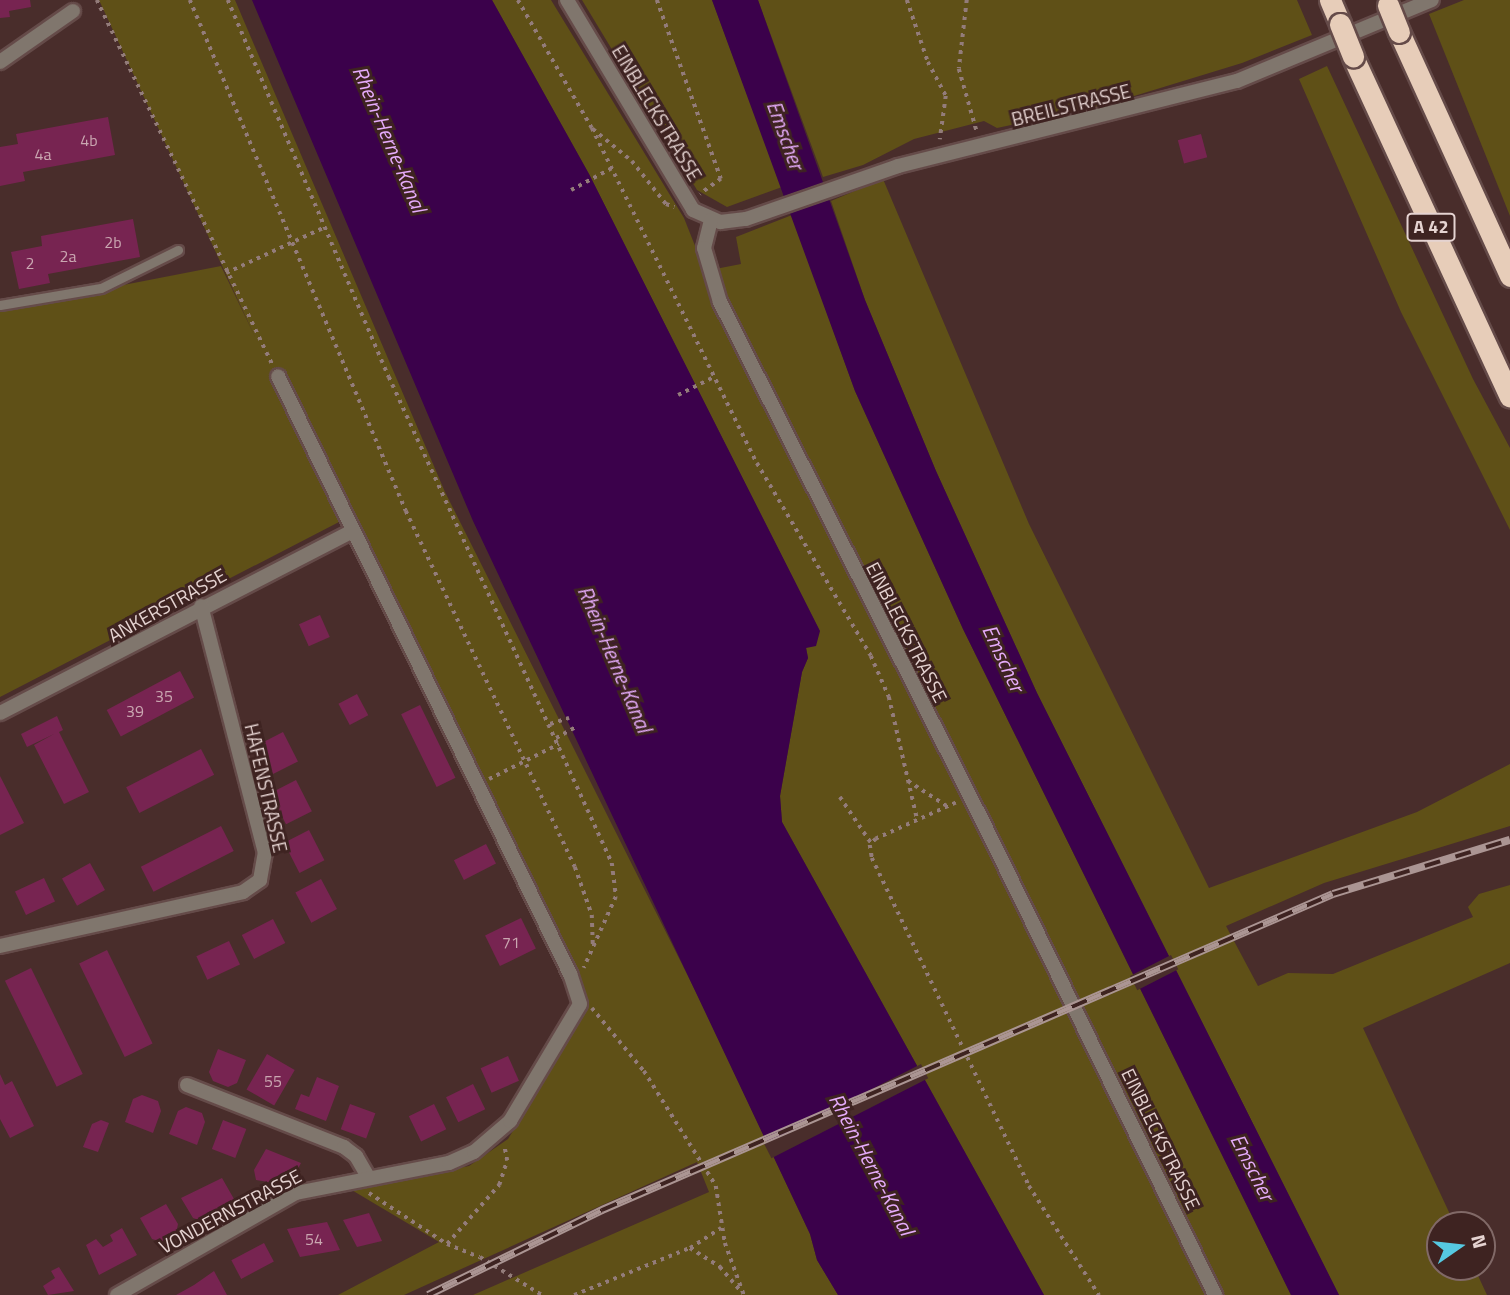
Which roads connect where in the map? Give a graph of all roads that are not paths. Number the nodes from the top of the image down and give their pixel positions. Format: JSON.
{"nodes":[{"id":1,"x":567,"y":0,"type":"edge"},
{"id":2,"x":1330,"y":0,"type":"edge"},
{"id":3,"x":1432,"y":0,"type":"edge"},
{"id":4,"x":1387,"y":3,"type":"edge"},
{"id":5,"x":73,"y":11,"type":"dead end"},
{"id":6,"x":0,"y":62,"type":"edge"},
{"id":7,"x":711,"y":220,"type":"junction"},
{"id":8,"x":178,"y":250,"type":"dead end"},
{"id":9,"x":1510,"y":276,"type":"edge"},
{"id":10,"x":0,"y":305,"type":"edge"},
{"id":11,"x":278,"y":376,"type":"road end"},
{"id":12,"x":1510,"y":397,"type":"edge"},
{"id":13,"x":353,"y":531,"type":"junction"},
{"id":14,"x":201,"y":606,"type":"junction"},
{"id":15,"x":0,"y":713,"type":"edge"},
{"id":16,"x":0,"y":946,"type":"edge"},
{"id":17,"x":187,"y":1085,"type":"dead end"},
{"id":18,"x":368,"y":1177,"type":"junction"},
{"id":19,"x":117,"y":1295,"type":"edge"},
{"id":20,"x":1215,"y":1295,"type":"edge"}],
"edges":[{"from":1,"to":7,"type":"street","name":"EINBLECKSTRASSE"},
{"from":2,"to":12,"type":"highway","number":"A 42","bridge":true},
{"from":3,"to":7,"type":"street","name":"BREILSTRASSE"},
{"from":4,"to":9,"type":"highway","number":"A 42","bridge":true},
{"from":5,"to":6,"type":"street"},
{"from":7,"to":20,"type":"street","name":"EINBLECKSTRASSE"},
{"from":8,"to":10,"type":"lane"},
{"from":11,"to":13,"type":"street"},
{"from":13,"to":14,"type":"street","name":"ANKERSTRASSE"},
{"from":13,"to":18,"type":"street","name":"VONDERNSTRASSE"},
{"from":14,"to":15,"type":"street","name":"ANKERSTRASSE"},
{"from":14,"to":16,"type":"street","name":"HAFENSTRASSE"},
{"from":17,"to":18,"type":"street"},
{"from":18,"to":19,"type":"street","name":"VONDERNSTRASSE"}]}
